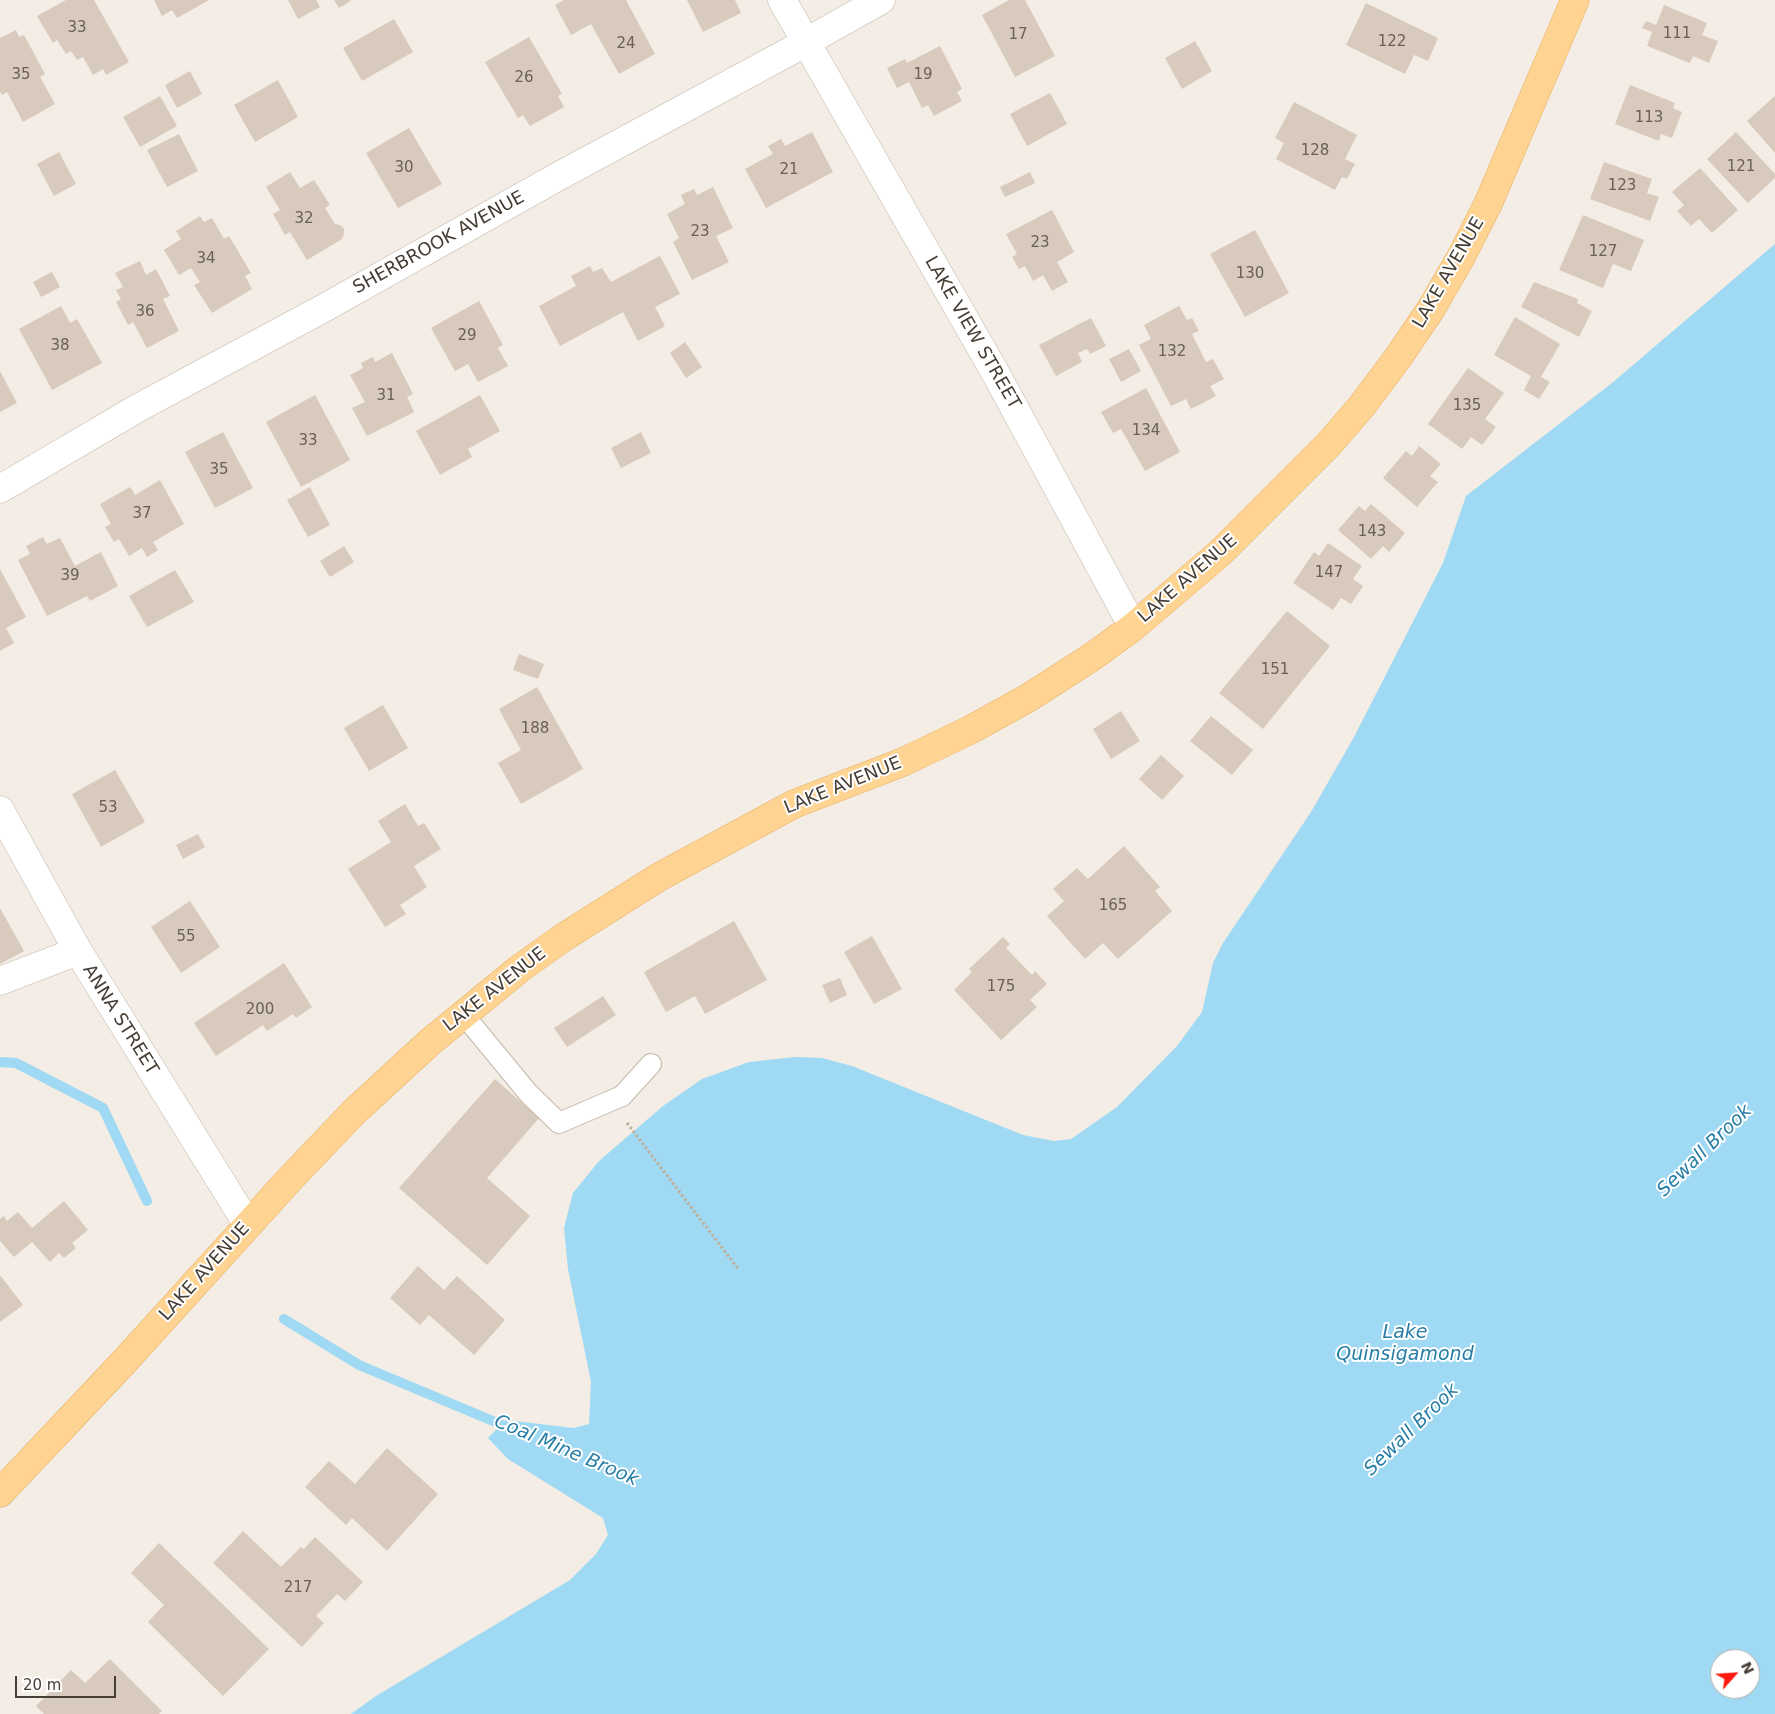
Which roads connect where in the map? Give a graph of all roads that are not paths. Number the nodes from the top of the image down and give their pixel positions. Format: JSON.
{"nodes":[{"id":1,"x":782,"y":0,"type":"edge"},
{"id":2,"x":881,"y":0,"type":"edge"},
{"id":3,"x":1575,"y":0,"type":"edge"},
{"id":4,"x":806,"y":43,"type":"junction"},
{"id":5,"x":0,"y":489,"type":"edge"},
{"id":6,"x":1133,"y":627,"type":"junction"},
{"id":7,"x":0,"y":810,"type":"edge"},
{"id":8,"x":78,"y":951,"type":"junction"},
{"id":9,"x":0,"y":981,"type":"edge"},
{"id":10,"x":463,"y":1014,"type":"junction"},
{"id":11,"x":651,"y":1064,"type":"dead end"},
{"id":12,"x":248,"y":1225,"type":"junction"},
{"id":13,"x":0,"y":1493,"type":"edge"}],
"edges":[{"from":1,"to":4,"type":"street","name":"LAKE VIEW STREET"},
{"from":2,"to":4,"type":"street","name":"SHERBROOK AVENUE"},
{"from":3,"to":6,"type":"main road","name":"LAKE AVENUE"},
{"from":4,"to":5,"type":"street","name":"SHERBROOK AVENUE"},
{"from":4,"to":6,"type":"street","name":"LAKE VIEW STREET"},
{"from":6,"to":10,"type":"main road","name":"LAKE AVENUE"},
{"from":7,"to":8,"type":"street","name":"ANNA STREET"},
{"from":8,"to":9,"type":"street"},
{"from":8,"to":12,"type":"street","name":"ANNA STREET"},
{"from":10,"to":11,"type":"lane"},
{"from":10,"to":12,"type":"main road","name":"LAKE AVENUE"},
{"from":12,"to":13,"type":"main road","name":"LAKE AVENUE"}]}
